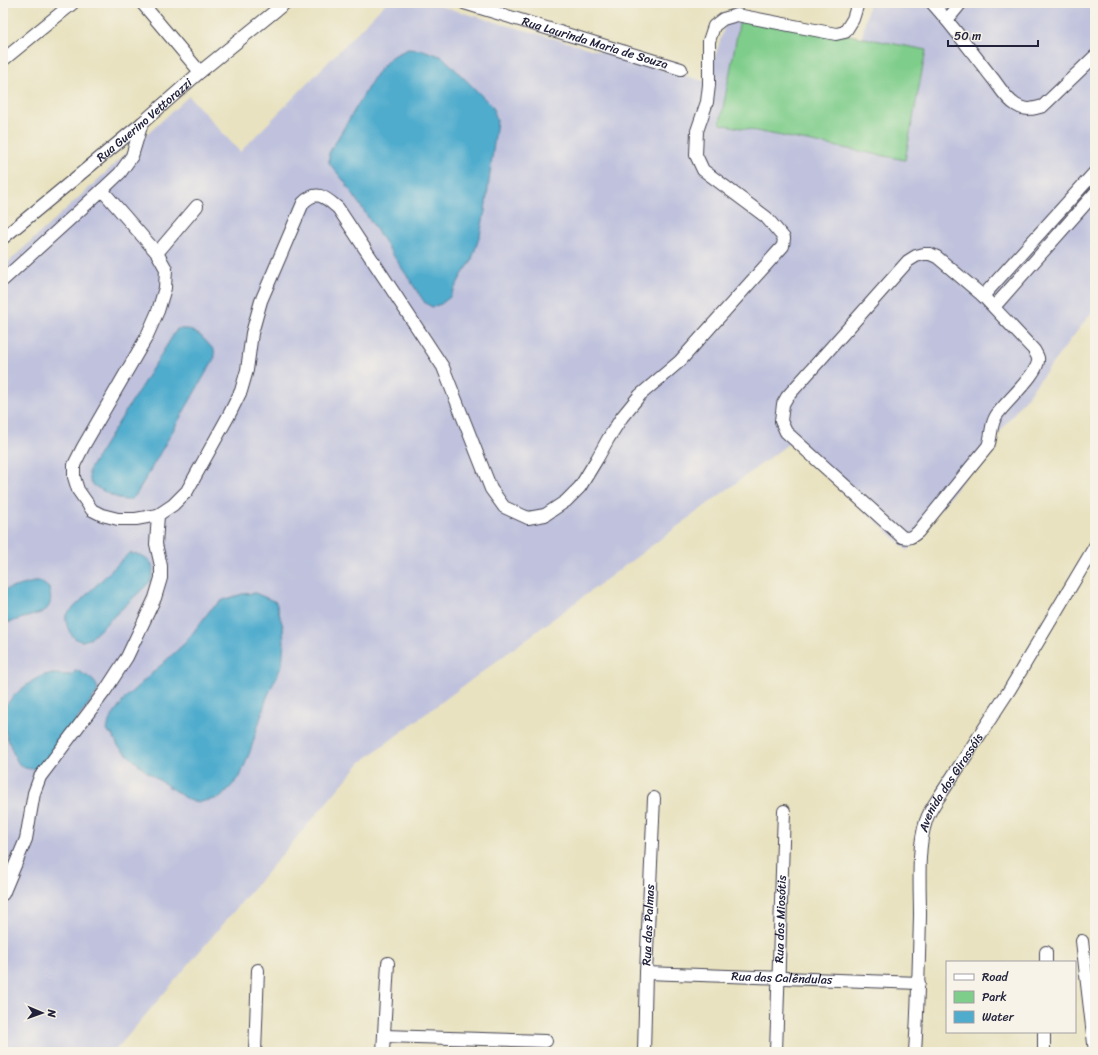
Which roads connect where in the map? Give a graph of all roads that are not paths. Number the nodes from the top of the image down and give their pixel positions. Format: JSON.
{"nodes":[{"id":1,"x":73,"y":3,"type":"edge"},
{"id":2,"x":142,"y":3,"type":"edge"},
{"id":3,"x":286,"y":3,"type":"edge"},
{"id":4,"x":464,"y":3,"type":"edge"},
{"id":5,"x":858,"y":3,"type":"edge"},
{"id":6,"x":932,"y":3,"type":"edge"},
{"id":7,"x":961,"y":3,"type":"edge"},
{"id":8,"x":947,"y":20,"type":"junction"},
{"id":9,"x":1095,"y":56,"type":"edge"},
{"id":10,"x":3,"y":60,"type":"edge"},
{"id":11,"x":681,"y":69,"type":"dead end"},
{"id":12,"x":200,"y":72,"type":"junction"},
{"id":13,"x":142,"y":123,"type":"junction"},
{"id":14,"x":1095,"y":172,"type":"edge"},
{"id":15,"x":102,"y":190,"type":"junction"},
{"id":16,"x":1095,"y":193,"type":"edge"},
{"id":17,"x":197,"y":206,"type":"dead end"},
{"id":18,"x":3,"y":238,"type":"edge"},
{"id":19,"x":157,"y":253,"type":"junction"},
{"id":20,"x":3,"y":280,"type":"edge"},
{"id":21,"x":983,"y":296,"type":"junction"},
{"id":22,"x":994,"y":307,"type":"junction"},
{"id":23,"x":158,"y":515,"type":"junction"},
{"id":24,"x":1095,"y":546,"type":"edge"},
{"id":25,"x":654,"y":798,"type":"dead end"},
{"id":26,"x":784,"y":811,"type":"dead end"},
{"id":27,"x":3,"y":894,"type":"edge"},
{"id":28,"x":1082,"y":941,"type":"dead end"},
{"id":29,"x":388,"y":962,"type":"dead end"},
{"id":30,"x":258,"y":970,"type":"dead end"},
{"id":31,"x":646,"y":973,"type":"junction"},
{"id":32,"x":779,"y":978,"type":"junction"},
{"id":33,"x":919,"y":983,"type":"junction"},
{"id":34,"x":1044,"y":1033,"type":"edge"},
{"id":35,"x":384,"y":1036,"type":"junction"},
{"id":36,"x":546,"y":1041,"type":"dead end"},
{"id":37,"x":255,"y":1052,"type":"edge"},
{"id":38,"x":384,"y":1052,"type":"edge"},
{"id":39,"x":644,"y":1052,"type":"edge"},
{"id":40,"x":776,"y":1052,"type":"edge"},
{"id":41,"x":915,"y":1052,"type":"edge"},
{"id":42,"x":1044,"y":1052,"type":"edge"},
{"id":43,"x":1095,"y":1052,"type":"edge"}],
"edges":[{"from":1,"to":10,"type":"street"},
{"from":2,"to":12,"type":"street"},
{"from":3,"to":12,"type":"street","name":"Rua Guerino Vettorazzi"},
{"from":4,"to":11,"type":"street","name":"Rua Laurinda Maria de Souza"},
{"from":5,"to":23,"type":"street"},
{"from":6,"to":8,"type":"street"},
{"from":7,"to":8,"type":"street"},
{"from":8,"to":9,"type":"street"},
{"from":12,"to":13,"type":"street","name":"Rua Guerino Vettorazzi"},
{"from":13,"to":15,"type":"street"},
{"from":13,"to":18,"type":"street","name":"Rua Guerino Vettorazzi"},
{"from":14,"to":21,"type":"street"},
{"from":15,"to":19,"type":"street"},
{"from":15,"to":20,"type":"street"},
{"from":16,"to":22,"type":"street"},
{"from":17,"to":19,"type":"street"},
{"from":19,"to":23,"type":"street"},
{"from":21,"to":22,"type":"street"},
{"from":21,"to":22,"type":"street"},
{"from":23,"to":27,"type":"street"},
{"from":24,"to":33,"type":"street","name":"Avenida dos Girassóis"},
{"from":25,"to":31,"type":"street","name":"Rua das Palmas"},
{"from":26,"to":32,"type":"street","name":"Rua dos Miosótis"},
{"from":28,"to":43,"type":"street"},
{"from":29,"to":35,"type":"street"},
{"from":30,"to":37,"type":"street"},
{"from":31,"to":32,"type":"street","name":"Rua das Calêndulas"},
{"from":31,"to":39,"type":"street","name":"Rua das Palmas"},
{"from":32,"to":33,"type":"street","name":"Rua das Calêndulas"},
{"from":32,"to":40,"type":"street","name":"Rua dos Miosótis"},
{"from":33,"to":41,"type":"street","name":"Avenida dos Girassóis"},
{"from":34,"to":42,"type":"street"},
{"from":35,"to":36,"type":"street"},
{"from":35,"to":38,"type":"street"}]}
